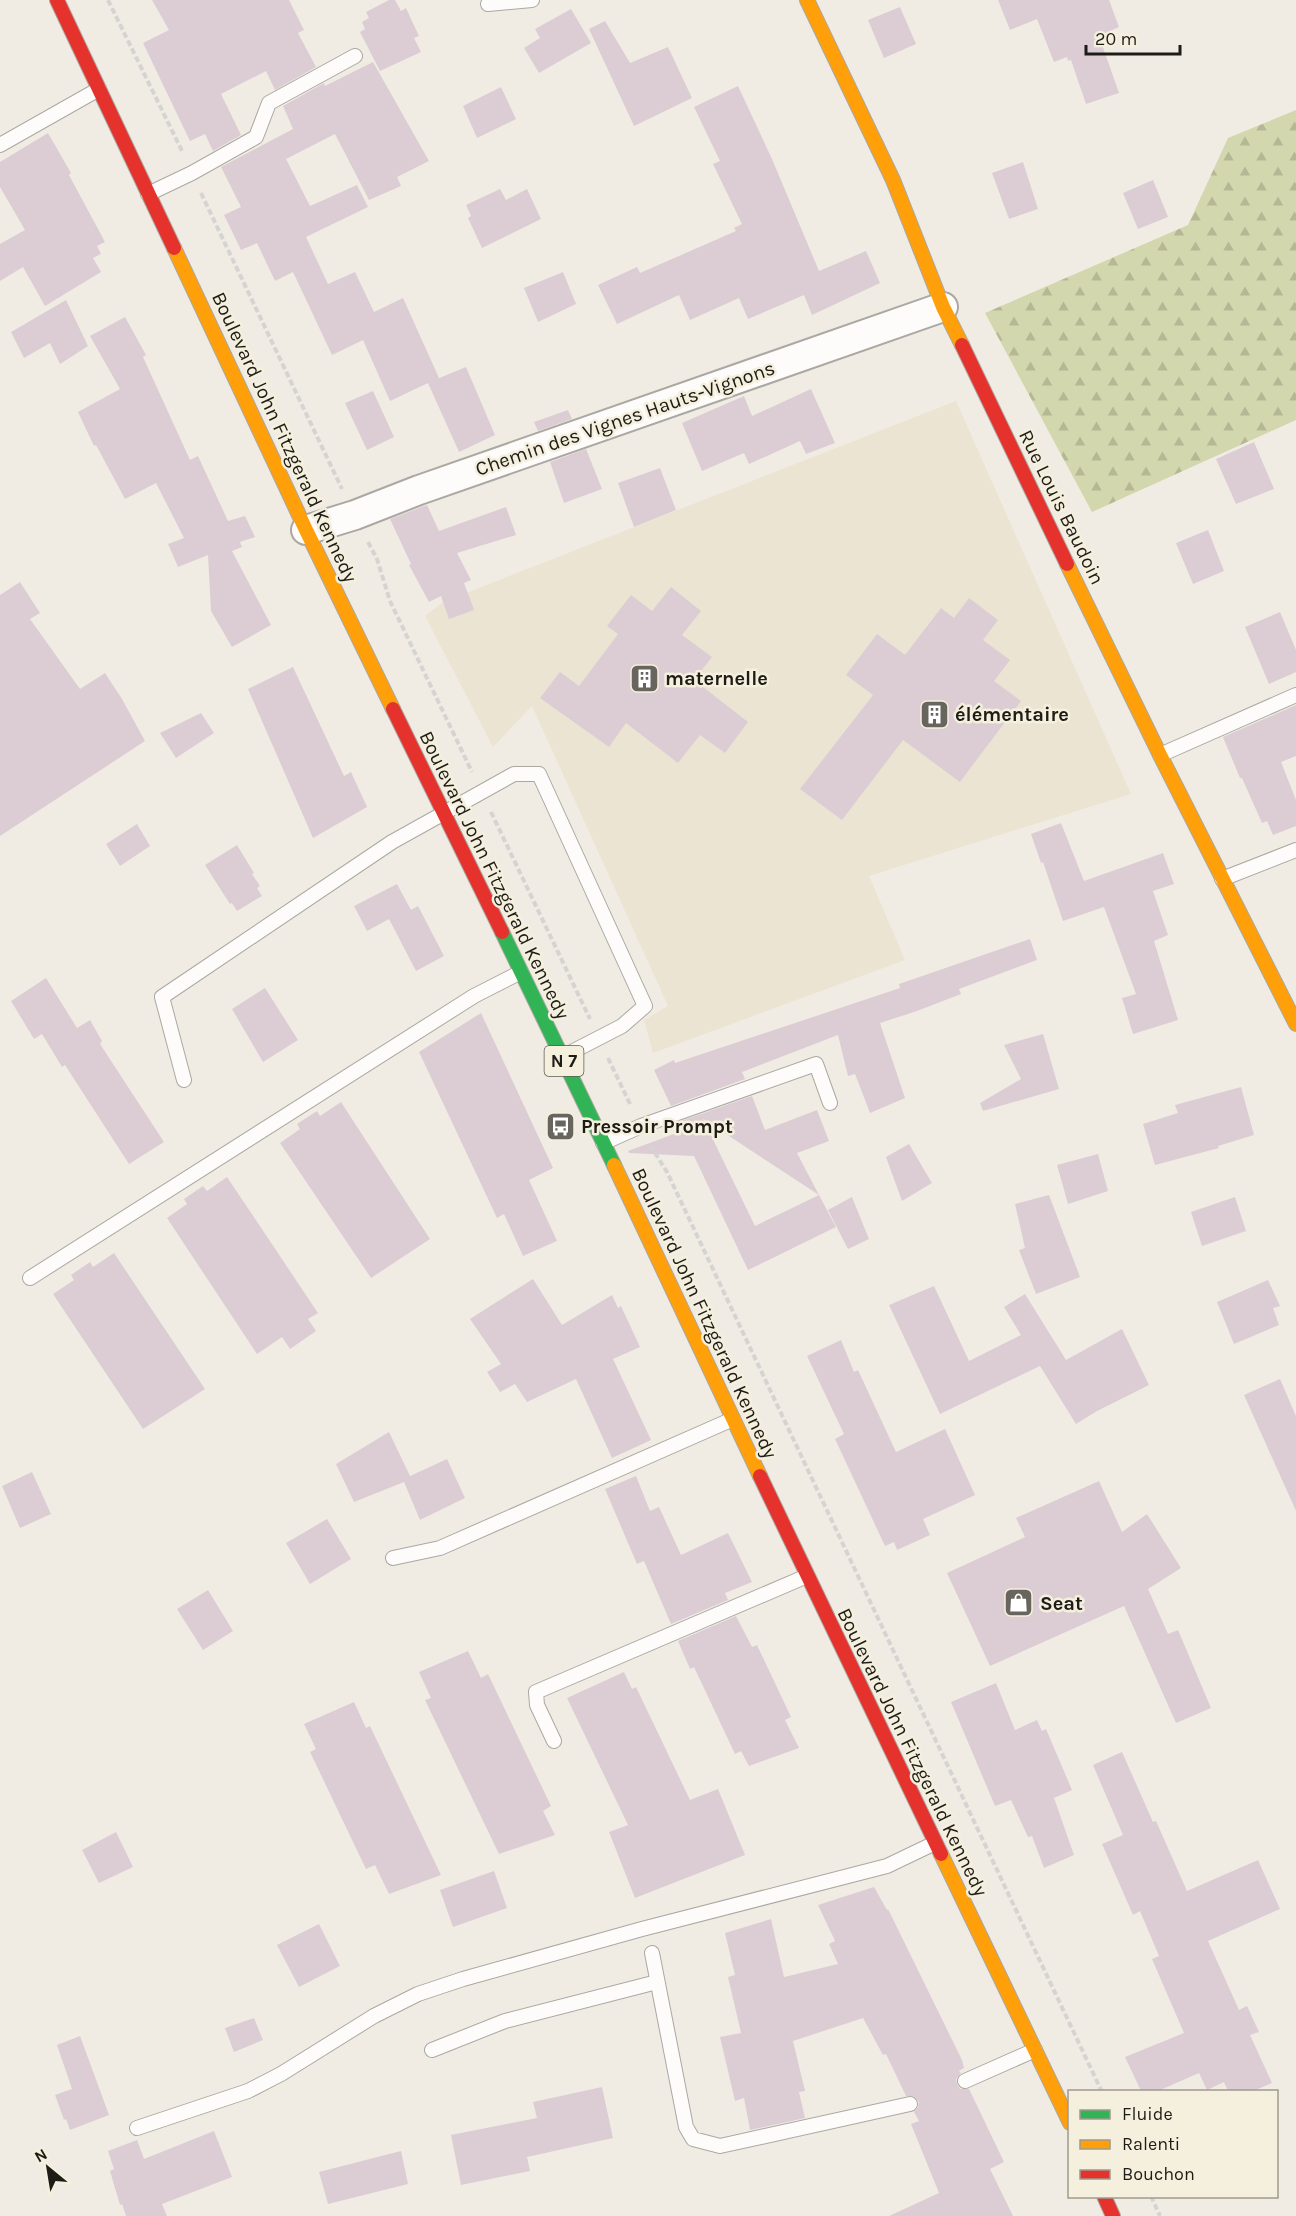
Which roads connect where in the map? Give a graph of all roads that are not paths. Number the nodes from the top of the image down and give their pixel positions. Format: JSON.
{"nodes":[{"id":1,"x":57,"y":0,"type":"edge"},
{"id":2,"x":532,"y":0,"type":"edge"},
{"id":3,"x":807,"y":0,"type":"edge"},
{"id":4,"x":488,"y":4,"type":"dead end"},
{"id":5,"x":355,"y":56,"type":"dead end"},
{"id":6,"x":99,"y":89,"type":"junction"},
{"id":7,"x":0,"y":145,"type":"edge"},
{"id":8,"x":148,"y":194,"type":"junction"},
{"id":9,"x":943,"y":308,"type":"junction"},
{"id":10,"x":306,"y":530,"type":"junction"},
{"id":11,"x":1296,"y":695,"type":"edge"},
{"id":12,"x":1160,"y":755,"type":"junction"},
{"id":13,"x":443,"y":813,"type":"junction"},
{"id":14,"x":1296,"y":850,"type":"edge"},
{"id":15,"x":1222,"y":879,"type":"junction"},
{"id":16,"x":521,"y":972,"type":"junction"},
{"id":17,"x":1296,"y":1024,"type":"edge"},
{"id":18,"x":562,"y":1057,"type":"junction"},
{"id":19,"x":184,"y":1080,"type":"dead end"},
{"id":20,"x":830,"y":1103,"type":"dead end"},
{"id":21,"x":603,"y":1143,"type":"junction"},
{"id":22,"x":30,"y":1278,"type":"dead end"},
{"id":23,"x":733,"y":1419,"type":"junction"},
{"id":24,"x":393,"y":1558,"type":"dead end"},
{"id":25,"x":807,"y":1576,"type":"junction"},
{"id":26,"x":554,"y":1741,"type":"dead end"},
{"id":27,"x":935,"y":1843,"type":"junction"},
{"id":28,"x":652,"y":1953,"type":"dead end"},
{"id":29,"x":657,"y":1982,"type":"junction"},
{"id":30,"x":432,"y":2050,"type":"dead end"},
{"id":31,"x":1035,"y":2050,"type":"junction"},
{"id":32,"x":965,"y":2081,"type":"dead end"},
{"id":33,"x":910,"y":2103,"type":"dead end"},
{"id":34,"x":1068,"y":2119,"type":"edge"},
{"id":35,"x":137,"y":2128,"type":"dead end"},
{"id":36,"x":1105,"y":2198,"type":"edge"},
{"id":37,"x":1113,"y":2216,"type":"edge"}],
"edges":[{"from":1,"to":6,"type":"main road","name":"Boulevard John Fitzgerald Kennedy","number":"N 7"},
{"from":2,"to":4,"type":"lane"},
{"from":3,"to":9,"type":"main road","name":"Rue Louis Baudoin"},
{"from":5,"to":8,"type":"lane"},
{"from":6,"to":7,"type":"lane"},
{"from":6,"to":8,"type":"main road","name":"Boulevard John Fitzgerald Kennedy","number":"N 7"},
{"from":8,"to":10,"type":"main road","name":"Boulevard John Fitzgerald Kennedy","number":"N 7"},
{"from":9,"to":10,"type":"street","name":"Chemin des Vignes Hauts-Vignons"},
{"from":9,"to":12,"type":"main road","name":"Rue Louis Baudoin"},
{"from":10,"to":13,"type":"main road","name":"Boulevard John Fitzgerald Kennedy","number":"N 7"},
{"from":11,"to":12,"type":"lane"},
{"from":12,"to":15,"type":"main road","name":"Rue Louis Baudoin"},
{"from":13,"to":16,"type":"main road","name":"Boulevard John Fitzgerald Kennedy","number":"N 7"},
{"from":13,"to":18,"type":"lane"},
{"from":13,"to":19,"type":"lane"},
{"from":14,"to":15,"type":"lane"},
{"from":15,"to":17,"type":"main road","name":"Rue Louis Baudoin"},
{"from":16,"to":18,"type":"main road","name":"Boulevard John Fitzgerald Kennedy","number":"N 7"},
{"from":16,"to":22,"type":"lane"},
{"from":18,"to":21,"type":"main road","name":"Boulevard John Fitzgerald Kennedy","number":"N 7"},
{"from":20,"to":21,"type":"lane"},
{"from":21,"to":23,"type":"main road","name":"Boulevard John Fitzgerald Kennedy","number":"N 7"},
{"from":23,"to":24,"type":"lane"},
{"from":23,"to":25,"type":"main road","name":"Boulevard John Fitzgerald Kennedy","number":"N 7"},
{"from":25,"to":26,"type":"lane"},
{"from":25,"to":27,"type":"main road","name":"Boulevard John Fitzgerald Kennedy","number":"N 7"},
{"from":27,"to":31,"type":"main road","name":"Boulevard John Fitzgerald Kennedy","number":"N 7"},
{"from":27,"to":35,"type":"lane"},
{"from":28,"to":29,"type":"lane"},
{"from":29,"to":30,"type":"lane"},
{"from":29,"to":33,"type":"lane"},
{"from":31,"to":32,"type":"lane"},
{"from":31,"to":34,"type":"main road","name":"Boulevard John Fitzgerald Kennedy","number":"N 7"},
{"from":36,"to":37,"type":"main road"}]}
